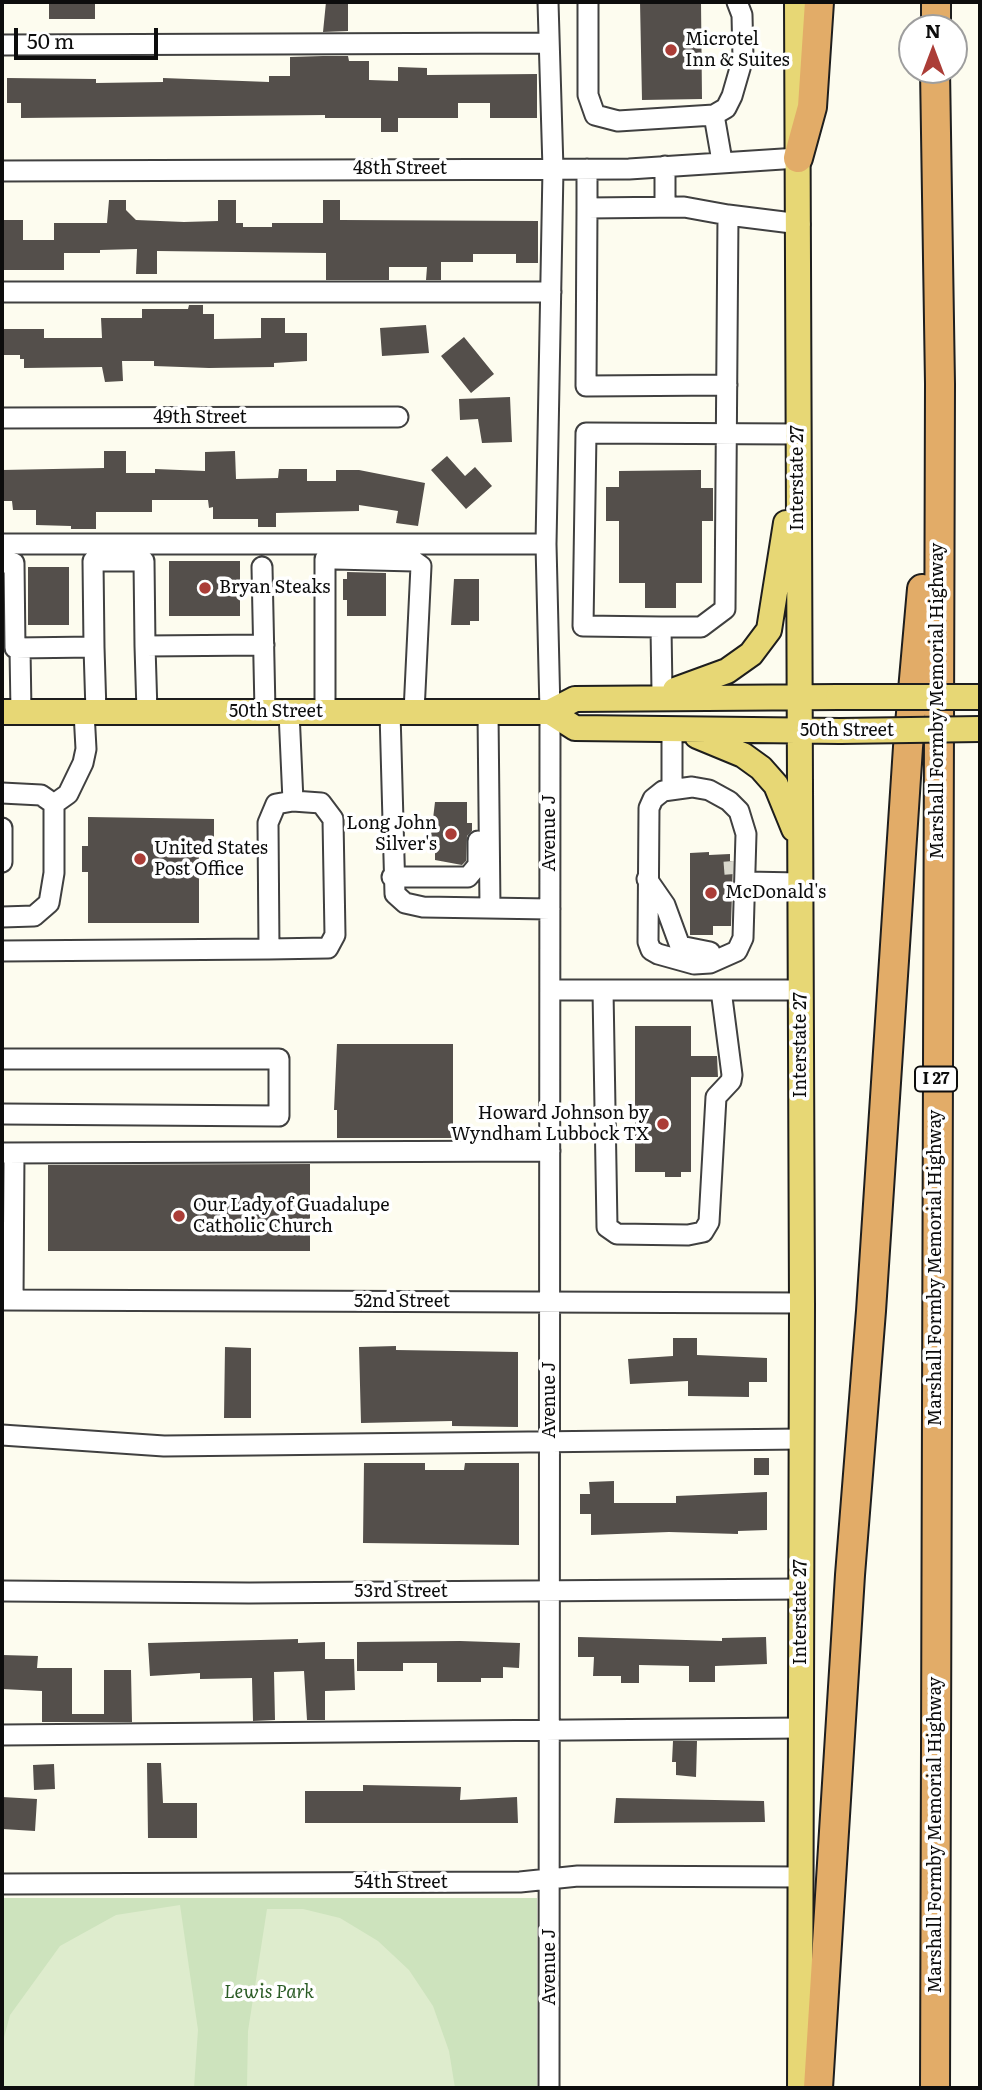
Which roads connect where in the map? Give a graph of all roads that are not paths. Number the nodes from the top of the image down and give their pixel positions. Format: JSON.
{"nodes":[{"id":1,"x":548,"y":2,"type":"edge"},
{"id":2,"x":589,"y":2,"type":"edge"},
{"id":3,"x":737,"y":2,"type":"edge"},
{"id":4,"x":797,"y":2,"type":"edge"},
{"id":5,"x":819,"y":2,"type":"edge"},
{"id":6,"x":548,"y":43,"type":"junction"},
{"id":7,"x":2,"y":45,"type":"edge"},
{"id":8,"x":935,"y":84,"type":"edge"},
{"id":9,"x":714,"y":115,"type":"junction"},
{"id":10,"x":798,"y":158,"type":"junction"},
{"id":11,"x":722,"y":162,"type":"junction"},
{"id":12,"x":665,"y":166,"type":"junction"},
{"id":13,"x":553,"y":169,"type":"junction"},
{"id":14,"x":587,"y":169,"type":"junction"},
{"id":15,"x":2,"y":171,"type":"edge"},
{"id":16,"x":665,"y":207,"type":"junction"},
{"id":17,"x":587,"y":208,"type":"junction"},
{"id":18,"x":728,"y":215,"type":"junction"},
{"id":19,"x":800,"y":224,"type":"junction"},
{"id":20,"x":2,"y":292,"type":"edge"},
{"id":21,"x":551,"y":292,"type":"junction"},
{"id":22,"x":940,"y":384,"type":"junction"},
{"id":23,"x":727,"y":386,"type":"junction"},
{"id":24,"x":2,"y":418,"type":"edge"},
{"id":25,"x":398,"y":418,"type":"dead end"},
{"id":26,"x":725,"y":433,"type":"junction"},
{"id":27,"x":797,"y":445,"type":"junction"},
{"id":28,"x":2,"y":544,"type":"edge"},
{"id":29,"x":546,"y":544,"type":"junction"},
{"id":30,"x":2,"y":563,"type":"edge"},
{"id":31,"x":262,"y":567,"type":"dead end"},
{"id":32,"x":661,"y":627,"type":"junction"},
{"id":33,"x":264,"y":645,"type":"junction"},
{"id":34,"x":145,"y":646,"type":"junction"},
{"id":35,"x":94,"y":647,"type":"junction"},
{"id":36,"x":20,"y":648,"type":"junction"},
{"id":37,"x":662,"y":692,"type":"junction"},
{"id":38,"x":799,"y":697,"type":"junction"},
{"id":39,"x":980,"y":697,"type":"edge"},
{"id":40,"x":631,"y":698,"type":"junction"},
{"id":41,"x":11,"y":712,"type":"edge"},
{"id":42,"x":90,"y":712,"type":"junction"},
{"id":43,"x":147,"y":712,"type":"junction"},
{"id":44,"x":277,"y":712,"type":"junction"},
{"id":45,"x":325,"y":712,"type":"junction"},
{"id":46,"x":402,"y":712,"type":"junction"},
{"id":47,"x":488,"y":712,"type":"junction"},
{"id":48,"x":550,"y":712,"type":"junction"},
{"id":49,"x":980,"y":729,"type":"edge"},
{"id":50,"x":676,"y":730,"type":"junction"},
{"id":51,"x":799,"y":731,"type":"junction"},
{"id":52,"x":672,"y":788,"type":"junction"},
{"id":53,"x":2,"y":793,"type":"edge"},
{"id":54,"x":489,"y":793,"type":"junction"},
{"id":55,"x":293,"y":801,"type":"junction"},
{"id":56,"x":54,"y":804,"type":"junction"},
{"id":57,"x":2,"y":828,"type":"edge"},
{"id":58,"x":2,"y":862,"type":"edge"},
{"id":59,"x":738,"y":872,"type":"junction"},
{"id":60,"x":800,"y":874,"type":"junction"},
{"id":61,"x":392,"y":877,"type":"junction"},
{"id":62,"x":647,"y":878,"type":"junction"},
{"id":63,"x":490,"y":908,"type":"junction"},
{"id":64,"x":550,"y":909,"type":"junction"},
{"id":65,"x":2,"y":917,"type":"edge"},
{"id":66,"x":269,"y":949,"type":"junction"},
{"id":67,"x":2,"y":951,"type":"edge"},
{"id":68,"x":550,"y":990,"type":"junction"},
{"id":69,"x":603,"y":990,"type":"junction"},
{"id":70,"x":721,"y":990,"type":"junction"},
{"id":71,"x":801,"y":990,"type":"junction"},
{"id":72,"x":2,"y":1059,"type":"edge"},
{"id":73,"x":2,"y":1114,"type":"edge"},
{"id":74,"x":550,"y":1151,"type":"junction"},
{"id":75,"x":8,"y":1153,"type":"edge"},
{"id":76,"x":8,"y":1300,"type":"edge"},
{"id":77,"x":550,"y":1303,"type":"junction"},
{"id":78,"x":802,"y":1303,"type":"junction"},
{"id":79,"x":2,"y":1435,"type":"edge"},
{"id":80,"x":802,"y":1439,"type":"junction"},
{"id":81,"x":550,"y":1441,"type":"junction"},
{"id":82,"x":801,"y":1589,"type":"junction"},
{"id":83,"x":2,"y":1591,"type":"edge"},
{"id":84,"x":550,"y":1591,"type":"junction"},
{"id":85,"x":801,"y":1728,"type":"junction"},
{"id":86,"x":550,"y":1732,"type":"junction"},
{"id":87,"x":2,"y":1735,"type":"edge"},
{"id":88,"x":801,"y":1877,"type":"junction"},
{"id":89,"x":550,"y":1879,"type":"junction"},
{"id":90,"x":2,"y":1884,"type":"edge"},
{"id":91,"x":549,"y":2088,"type":"edge"},
{"id":92,"x":800,"y":2088,"type":"edge"},
{"id":93,"x":818,"y":2088,"type":"edge"},
{"id":94,"x":935,"y":2088,"type":"edge"}],
"edges":[{"from":1,"to":6,"type":"street","name":"Avenue J"},
{"from":2,"to":9,"type":"street"},
{"from":3,"to":9,"type":"street"},
{"from":4,"to":10,"type":"main road","name":"Interstate 27"},
{"from":5,"to":10,"type":"highway"},
{"from":6,"to":7,"type":"street"},
{"from":6,"to":13,"type":"street","name":"Avenue J"},
{"from":8,"to":22,"type":"highway","name":"Marshall Formby Memorial Highway","number":"I 27"},
{"from":9,"to":11,"type":"street"},
{"from":10,"to":11,"type":"street","name":"48th Street"},
{"from":10,"to":19,"type":"main road","name":"Interstate 27"},
{"from":11,"to":12,"type":"street","name":"48th Street"},
{"from":12,"to":14,"type":"street","name":"48th Street"},
{"from":12,"to":16,"type":"street"},
{"from":13,"to":14,"type":"street","name":"48th Street"},
{"from":13,"to":15,"type":"street","name":"48th Street"},
{"from":13,"to":21,"type":"street","name":"Avenue J"},
{"from":14,"to":17,"type":"street"},
{"from":16,"to":17,"type":"street"},
{"from":16,"to":18,"type":"street"},
{"from":17,"to":23,"type":"street"},
{"from":18,"to":19,"type":"street"},
{"from":18,"to":23,"type":"street"},
{"from":19,"to":27,"type":"main road","name":"Interstate 27"},
{"from":20,"to":21,"type":"street"},
{"from":21,"to":29,"type":"street","name":"Avenue J"},
{"from":22,"to":93,"type":"highway"},
{"from":22,"to":94,"type":"highway","name":"Marshall Formby Memorial Highway","number":"I 27"},
{"from":23,"to":26,"type":"street"},
{"from":24,"to":25,"type":"street","name":"49th Street"},
{"from":26,"to":27,"type":"street"},
{"from":26,"to":32,"type":"street"},
{"from":26,"to":32,"type":"street"},
{"from":27,"to":37,"type":"main road"},
{"from":27,"to":38,"type":"main road","name":"Interstate 27"},
{"from":28,"to":29,"type":"street"},
{"from":29,"to":48,"type":"street","name":"Avenue J"},
{"from":30,"to":36,"type":"street"},
{"from":31,"to":33,"type":"street"},
{"from":32,"to":37,"type":"street"},
{"from":33,"to":34,"type":"street"},
{"from":33,"to":44,"type":"street"},
{"from":34,"to":35,"type":"street"},
{"from":34,"to":43,"type":"street"},
{"from":35,"to":36,"type":"street"},
{"from":35,"to":42,"type":"street"},
{"from":36,"to":41,"type":"street"},
{"from":37,"to":40,"type":"main road"},
{"from":38,"to":39,"type":"main road","name":"50th Street","bridge":true},
{"from":38,"to":40,"type":"main road","name":"50th Street"},
{"from":38,"to":51,"type":"main road","name":"Interstate 27"},
{"from":40,"to":48,"type":"main road","name":"50th Street"},
{"from":41,"to":42,"type":"main road","name":"50th Street"},
{"from":42,"to":43,"type":"main road","name":"50th Street"},
{"from":42,"to":56,"type":"street"},
{"from":43,"to":44,"type":"main road","name":"50th Street"},
{"from":44,"to":45,"type":"main road","name":"50th Street"},
{"from":44,"to":55,"type":"street"},
{"from":45,"to":46,"type":"main road","name":"50th Street"},
{"from":45,"to":46,"type":"street"},
{"from":46,"to":47,"type":"main road","name":"50th Street"},
{"from":46,"to":61,"type":"street"},
{"from":47,"to":48,"type":"main road","name":"50th Street"},
{"from":47,"to":54,"type":"street"},
{"from":48,"to":50,"type":"main road","name":"50th Street"},
{"from":48,"to":64,"type":"street","name":"Avenue J"},
{"from":49,"to":51,"type":"main road","name":"50th Street","bridge":true},
{"from":50,"to":51,"type":"main road","name":"50th Street"},
{"from":50,"to":52,"type":"street"},
{"from":50,"to":60,"type":"main road"},
{"from":51,"to":60,"type":"main road","name":"Interstate 27"},
{"from":52,"to":59,"type":"street"},
{"from":52,"to":62,"type":"street"},
{"from":53,"to":56,"type":"street"},
{"from":54,"to":61,"type":"street"},
{"from":54,"to":63,"type":"street"},
{"from":55,"to":66,"type":"street"},
{"from":55,"to":66,"type":"street"},
{"from":56,"to":65,"type":"street"},
{"from":57,"to":58,"type":"street"},
{"from":59,"to":60,"type":"street"},
{"from":59,"to":62,"type":"street"},
{"from":59,"to":62,"type":"street"},
{"from":60,"to":71,"type":"main road","name":"Interstate 27"},
{"from":61,"to":63,"type":"street"},
{"from":63,"to":64,"type":"street"},
{"from":64,"to":68,"type":"street","name":"Avenue J"},
{"from":66,"to":67,"type":"street"},
{"from":68,"to":69,"type":"street"},
{"from":68,"to":74,"type":"street","name":"Avenue J"},
{"from":69,"to":70,"type":"street"},
{"from":69,"to":70,"type":"street"},
{"from":70,"to":71,"type":"street"},
{"from":71,"to":78,"type":"main road","name":"Interstate 27"},
{"from":72,"to":73,"type":"street"},
{"from":74,"to":75,"type":"street"},
{"from":74,"to":77,"type":"street","name":"Avenue J"},
{"from":75,"to":76,"type":"street"},
{"from":76,"to":77,"type":"street","name":"52nd Street"},
{"from":77,"to":78,"type":"street","name":"52nd Street"},
{"from":77,"to":81,"type":"street","name":"Avenue J"},
{"from":78,"to":80,"type":"main road","name":"Interstate 27"},
{"from":79,"to":81,"type":"street"},
{"from":80,"to":81,"type":"street"},
{"from":80,"to":82,"type":"main road","name":"Interstate 27"},
{"from":81,"to":84,"type":"street","name":"Avenue J"},
{"from":82,"to":84,"type":"street","name":"53rd Street"},
{"from":82,"to":85,"type":"main road","name":"Interstate 27"},
{"from":83,"to":84,"type":"street","name":"53rd Street"},
{"from":84,"to":86,"type":"street","name":"Avenue J"},
{"from":85,"to":86,"type":"street"},
{"from":85,"to":88,"type":"main road","name":"Interstate 27"},
{"from":86,"to":87,"type":"street"},
{"from":86,"to":89,"type":"street","name":"Avenue J"},
{"from":88,"to":89,"type":"street","name":"54th Street"},
{"from":88,"to":92,"type":"main road","name":"Interstate 27"},
{"from":89,"to":90,"type":"street","name":"54th Street"},
{"from":89,"to":91,"type":"street","name":"Avenue J"}]}
